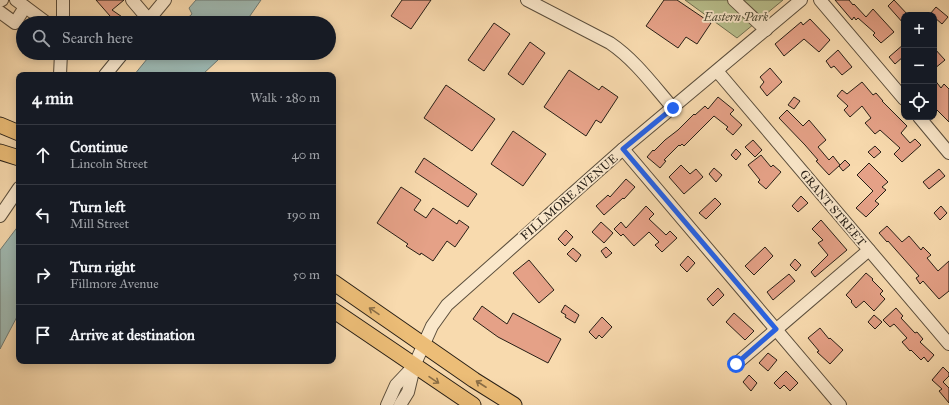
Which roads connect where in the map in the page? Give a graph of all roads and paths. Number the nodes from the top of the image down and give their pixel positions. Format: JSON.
{"nodes":[{"id":1,"x":63,"y":0,"type":"edge"},
{"id":2,"x":132,"y":0,"type":"edge"},
{"id":3,"x":165,"y":0,"type":"edge"},
{"id":4,"x":527,"y":0,"type":"edge"},
{"id":5,"x":734,"y":0,"type":"edge"},
{"id":6,"x":801,"y":0,"type":"edge"},
{"id":7,"x":820,"y":0,"type":"edge"},
{"id":8,"x":20,"y":4,"type":"edge"},
{"id":9,"x":0,"y":12,"type":"edge"},
{"id":10,"x":17,"y":16,"type":"edge"},
{"id":11,"x":37,"y":16,"type":"edge"},
{"id":12,"x":63,"y":16,"type":"edge"},
{"id":13,"x":144,"y":16,"type":"edge"},
{"id":14,"x":153,"y":16,"type":"edge"},
{"id":15,"x":16,"y":19,"type":"edge"},
{"id":16,"x":766,"y":30,"type":"junction"},
{"id":17,"x":61,"y":60,"type":"edge"},
{"id":18,"x":117,"y":60,"type":"edge"},
{"id":19,"x":717,"y":71,"type":"junction"},
{"id":20,"x":60,"y":72,"type":"edge"},
{"id":21,"x":107,"y":72,"type":"edge"},
{"id":22,"x":901,"y":95,"type":"edge"},
{"id":23,"x":673,"y":108,"type":"junction"},
{"id":24,"x":922,"y":120,"type":"edge"},
{"id":25,"x":0,"y":125,"type":"edge"},
{"id":26,"x":16,"y":132,"type":"edge"},
{"id":27,"x":623,"y":149,"type":"junction"},
{"id":28,"x":949,"y":153,"type":"edge"},
{"id":29,"x":16,"y":192,"type":"edge"},
{"id":30,"x":0,"y":216,"type":"edge"},
{"id":31,"x":869,"y":250,"type":"junction"},
{"id":32,"x":336,"y":284,"type":"edge"},
{"id":33,"x":336,"y":312,"type":"edge"},
{"id":34,"x":776,"y":329,"type":"junction"},
{"id":35,"x":424,"y":344,"type":"junction"},
{"id":36,"x":949,"y":344,"type":"edge"},
{"id":37,"x":736,"y":364,"type":"dead end"},
{"id":38,"x":414,"y":366,"type":"junction"},
{"id":39,"x":387,"y":405,"type":"edge"},
{"id":40,"x":400,"y":405,"type":"edge"},
{"id":41,"x":473,"y":405,"type":"edge"},
{"id":42,"x":514,"y":405,"type":"edge"},
{"id":43,"x":840,"y":405,"type":"edge"}],
"edges":[{"from":1,"to":12,"type":"street"},
{"from":2,"to":13,"type":"street"},
{"from":3,"to":14,"type":"street"},
{"from":4,"to":23,"type":"street"},
{"from":5,"to":16,"type":"street"},
{"from":6,"to":16,"type":"street","name":"FILLMORE AVENUE"},
{"from":7,"to":22,"type":"street"},
{"from":8,"to":10,"type":"street"},
{"from":8,"to":11,"type":"street"},
{"from":9,"to":15,"type":"street"},
{"from":16,"to":19,"type":"street","name":"FILLMORE AVENUE"},
{"from":17,"to":20,"type":"street"},
{"from":18,"to":21,"type":"street"},
{"from":19,"to":23,"type":"street","name":"FILLMORE AVENUE"},
{"from":19,"to":31,"type":"street","name":"GRANT STREET"},
{"from":23,"to":27,"type":"street","name":"FILLMORE AVENUE"},
{"from":24,"to":28,"type":"street"},
{"from":25,"to":26,"type":"main road"},
{"from":27,"to":34,"type":"street"},
{"from":27,"to":35,"type":"street","name":"FILLMORE AVENUE"},
{"from":29,"to":30,"type":"street"},
{"from":31,"to":34,"type":"street"},
{"from":31,"to":36,"type":"street","name":"GRANT STREET"},
{"from":35,"to":32,"type":"main road","one_way":true},
{"from":33,"to":38,"type":"main road"},
{"from":34,"to":37,"type":"street"},
{"from":34,"to":43,"type":"street"},
{"from":35,"to":38,"type":"street","name":"FILLMORE AVENUE"},
{"from":42,"to":35,"type":"main road","one_way":true},
{"from":38,"to":39,"type":"street","name":"FILLMORE AVENUE"},
{"from":38,"to":40,"type":"street"},
{"from":38,"to":41,"type":"main road","one_way":true}]}
